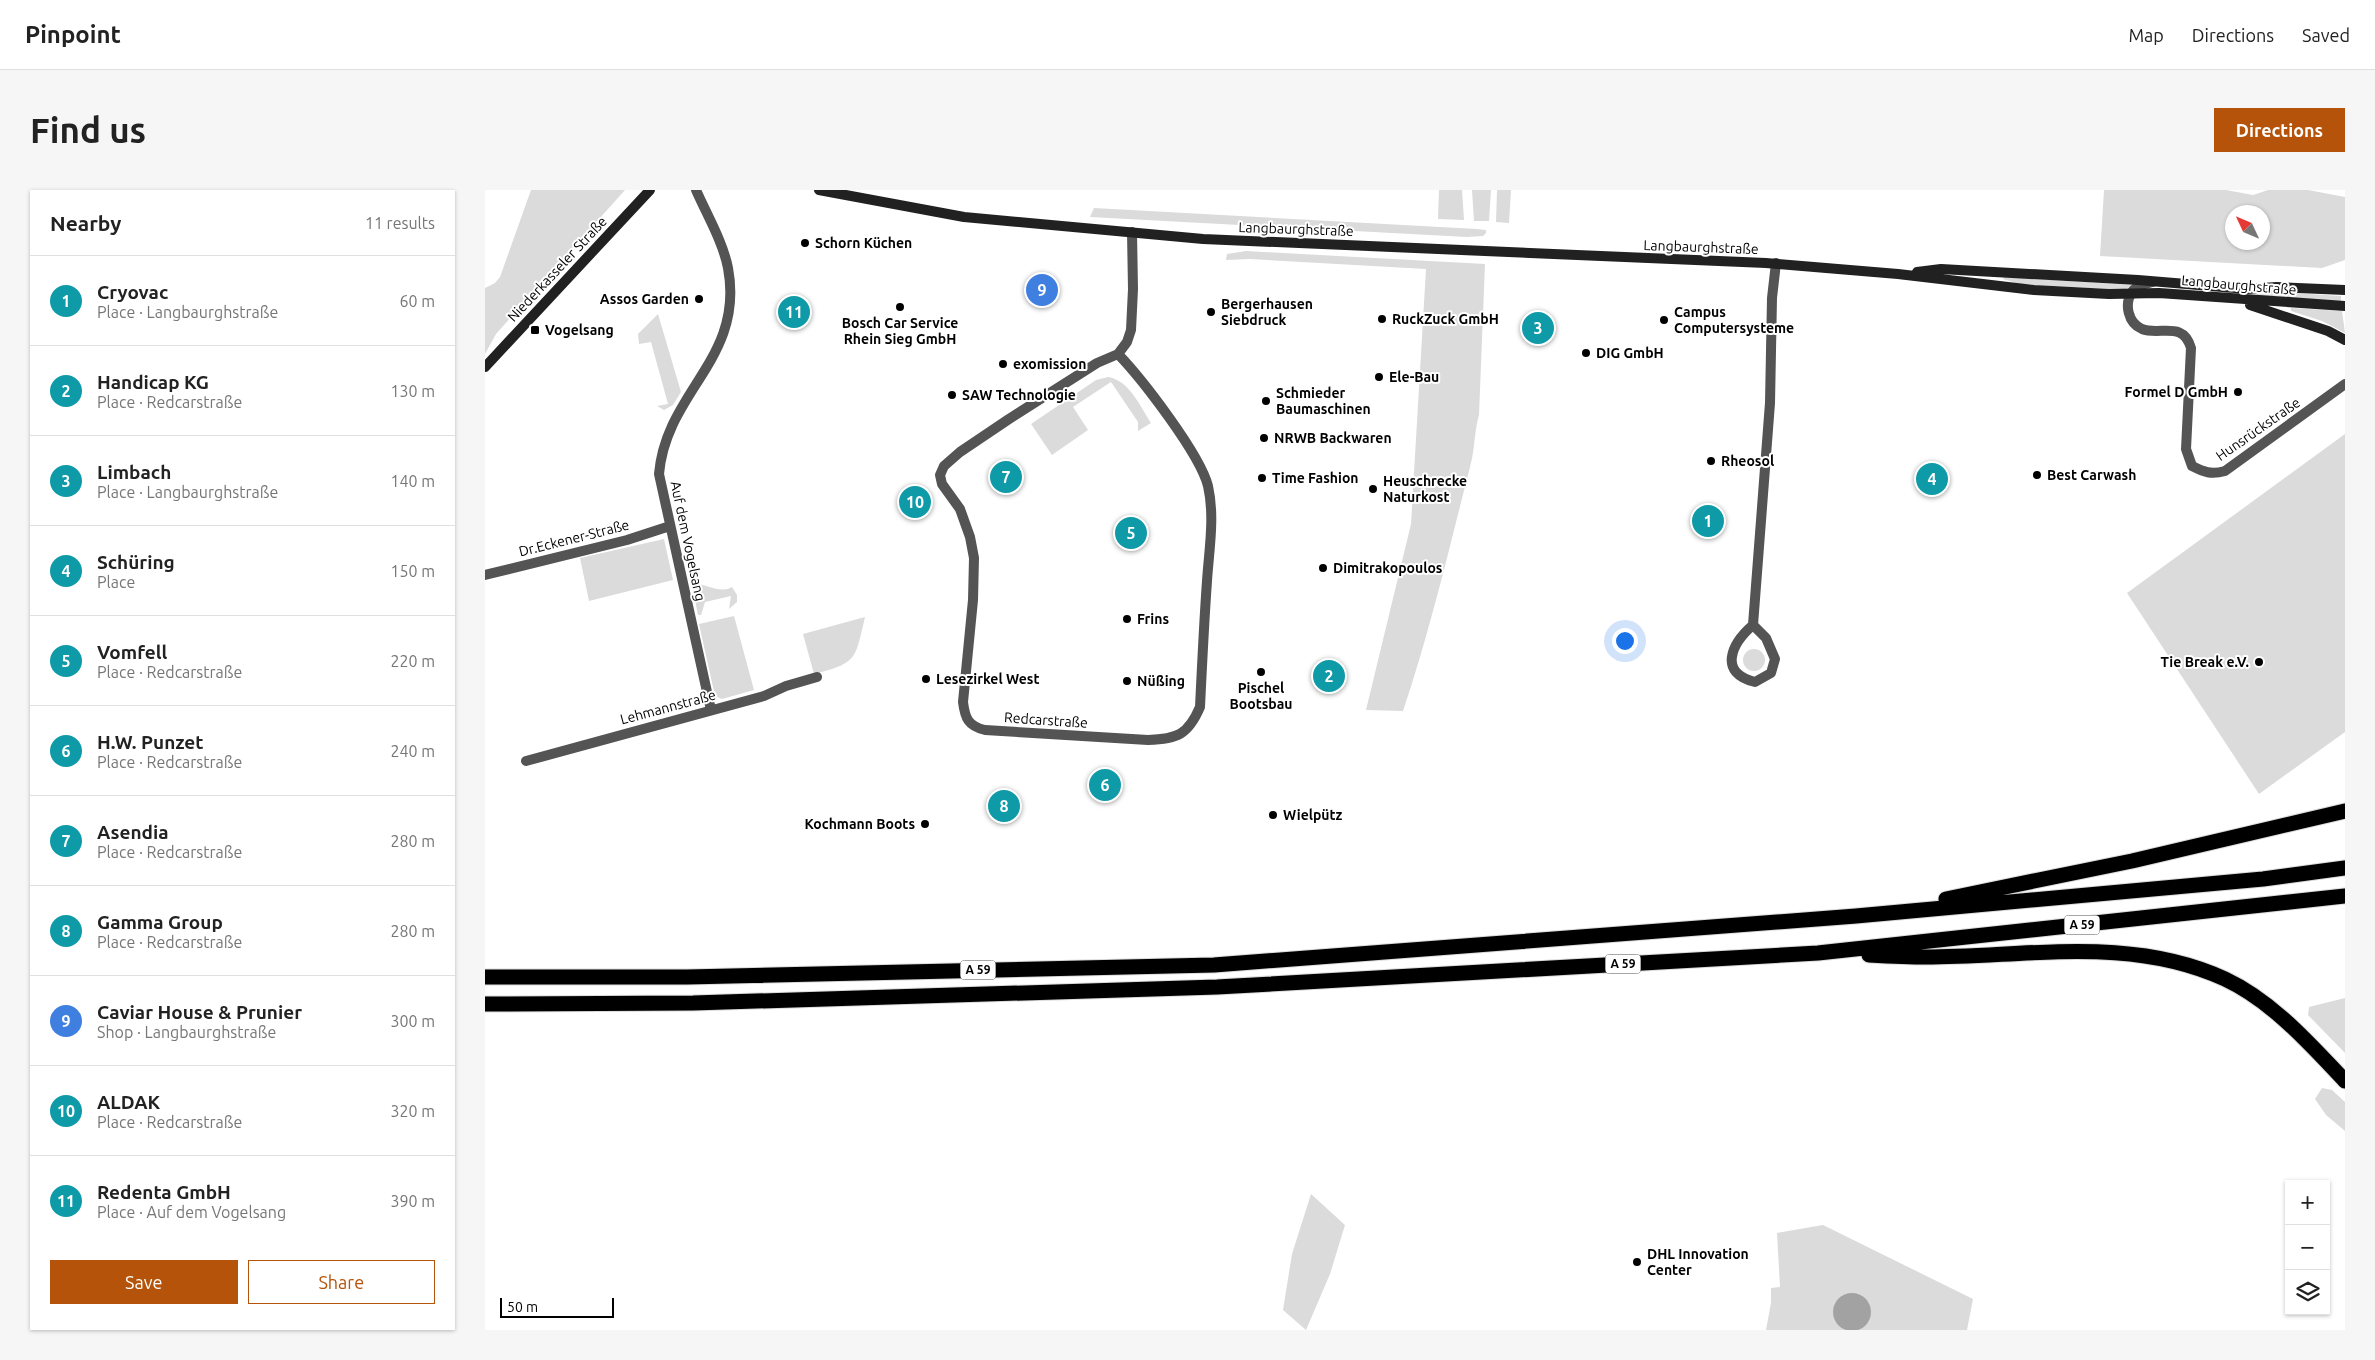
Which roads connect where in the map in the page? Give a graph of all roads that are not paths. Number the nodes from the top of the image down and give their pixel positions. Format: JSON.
{"nodes":[{"id":1,"x":650,"y":190,"type":"edge"},
{"id":2,"x":697,"y":190,"type":"edge"},
{"id":3,"x":819,"y":190,"type":"edge"},
{"id":4,"x":1132,"y":232,"type":"junction"},
{"id":5,"x":1776,"y":263,"type":"junction"},
{"id":6,"x":1898,"y":274,"type":"junction"},
{"id":7,"x":2154,"y":281,"type":"junction"},
{"id":8,"x":2345,"y":290,"type":"edge"},
{"id":9,"x":2131,"y":293,"type":"junction"},
{"id":10,"x":2220,"y":297,"type":"junction"},
{"id":11,"x":2345,"y":306,"type":"edge"},
{"id":12,"x":2345,"y":340,"type":"edge"},
{"id":13,"x":1117,"y":354,"type":"junction"},
{"id":14,"x":485,"y":367,"type":"edge"},
{"id":15,"x":2345,"y":384,"type":"edge"},
{"id":16,"x":670,"y":526,"type":"junction"},
{"id":17,"x":485,"y":575,"type":"edge"},
{"id":18,"x":1753,"y":625,"type":"junction"},
{"id":19,"x":817,"y":677,"type":"dead end"},
{"id":20,"x":711,"y":710,"type":"junction"},
{"id":21,"x":526,"y":760,"type":"dead end"},
{"id":22,"x":2345,"y":811,"type":"edge"},
{"id":23,"x":2345,"y":868,"type":"edge"},
{"id":24,"x":2345,"y":896,"type":"edge"},
{"id":25,"x":1856,"y":916,"type":"junction"},
{"id":26,"x":1818,"y":953,"type":"junction"},
{"id":27,"x":485,"y":977,"type":"edge"},
{"id":28,"x":485,"y":1004,"type":"edge"},
{"id":29,"x":2345,"y":1080,"type":"edge"}],
"edges":[{"from":1,"to":14,"type":"main road","name":"Niederkasseler Straße"},
{"from":2,"to":16,"type":"street","name":"Auf dem Vogelsang"},
{"from":3,"to":4,"type":"main road","name":"Langbaurghstraße"},
{"from":4,"to":5,"type":"main road","name":"Langbaurghstraße"},
{"from":4,"to":13,"type":"street"},
{"from":5,"to":6,"type":"main road","name":"Langbaurghstraße"},
{"from":5,"to":18,"type":"street","name":"Langbaurghstraße"},
{"from":6,"to":7,"type":"main road","name":"Langbaurghstraße"},
{"from":6,"to":9,"type":"main road","name":"Langbaurghstraße"},
{"from":7,"to":8,"type":"main road","name":"Langbaurghstraße"},
{"from":7,"to":9,"type":"street","name":"Langbaurghstraße"},
{"from":9,"to":10,"type":"main road","name":"Langbaurghstraße"},
{"from":9,"to":15,"type":"street","name":"Hunsrückstraße"},
{"from":10,"to":11,"type":"main road","name":"Langbaurghstraße"},
{"from":10,"to":12,"type":"main road"},
{"from":13,"to":13,"type":"street","name":"Redcarstraße"},
{"from":16,"to":17,"type":"street","name":"Dr.Eckener-Straße"},
{"from":16,"to":20,"type":"street","name":"Auf dem Vogelsang"},
{"from":18,"to":18,"type":"street"},
{"from":19,"to":20,"type":"street","name":"Lehmannstraße"},
{"from":20,"to":21,"type":"street","name":"Lehmannstraße"},
{"from":22,"to":25,"type":"highway"},
{"from":23,"to":25,"type":"highway","number":"A 59"},
{"from":24,"to":26,"type":"highway","number":"A 59"},
{"from":25,"to":27,"type":"highway","number":"A 59"},
{"from":26,"to":28,"type":"highway","number":"A 59"},
{"from":26,"to":29,"type":"highway"}]}
